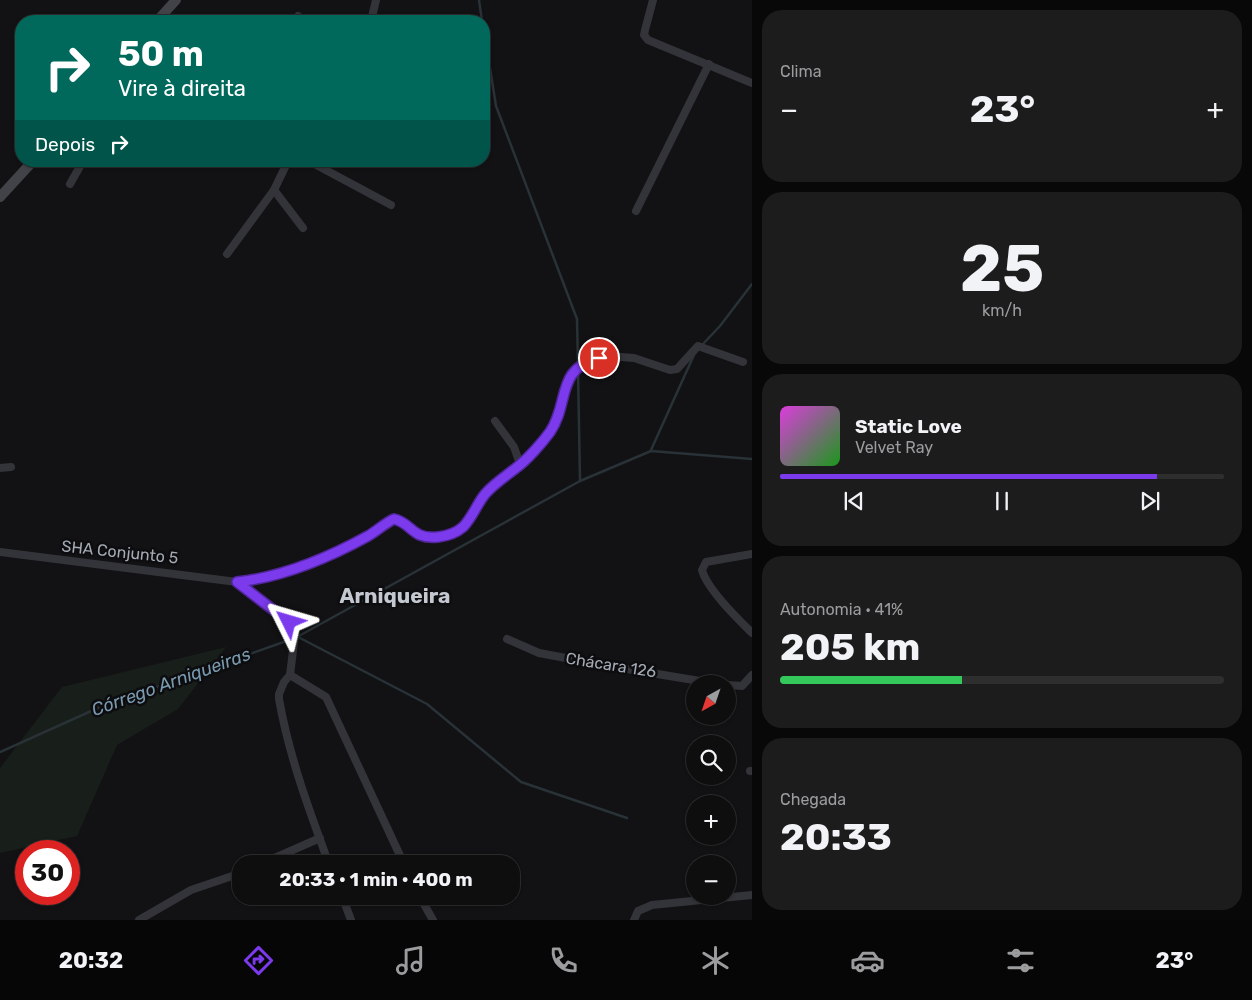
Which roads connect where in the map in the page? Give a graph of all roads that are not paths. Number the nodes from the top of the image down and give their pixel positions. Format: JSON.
{"nodes":[{"id":1,"x":176,"y":0,"type":"edge"},
{"id":2,"x":376,"y":0,"type":"edge"},
{"id":3,"x":652,"y":0,"type":"edge"},
{"id":4,"x":162,"y":15,"type":"edge"},
{"id":5,"x":372,"y":15,"type":"edge"},
{"id":6,"x":709,"y":64,"type":"junction"},
{"id":7,"x":752,"y":83,"type":"edge"},
{"id":8,"x":28,"y":167,"type":"edge"},
{"id":9,"x":79,"y":167,"type":"edge"},
{"id":10,"x":285,"y":167,"type":"edge"},
{"id":11,"x":320,"y":167,"type":"edge"},
{"id":12,"x":70,"y":184,"type":"dead end"},
{"id":13,"x":274,"y":190,"type":"junction"},
{"id":14,"x":0,"y":198,"type":"edge"},
{"id":15,"x":391,"y":205,"type":"dead end"},
{"id":16,"x":636,"y":211,"type":"dead end"},
{"id":17,"x":303,"y":228,"type":"dead end"},
{"id":18,"x":227,"y":254,"type":"dead end"},
{"id":19,"x":743,"y":362,"type":"dead end"},
{"id":20,"x":496,"y":421,"type":"dead end"},
{"id":21,"x":520,"y":464,"type":"junction"},
{"id":22,"x":11,"y":467,"type":"dead end"},
{"id":23,"x":0,"y":468,"type":"edge"},
{"id":24,"x":0,"y":552,"type":"edge"},
{"id":25,"x":752,"y":554,"type":"edge"},
{"id":26,"x":237,"y":582,"type":"junction"},
{"id":27,"x":752,"y":633,"type":"edge"},
{"id":28,"x":507,"y":639,"type":"dead end"},
{"id":29,"x":290,"y":675,"type":"junction"},
{"id":30,"x":752,"y":676,"type":"edge"},
{"id":31,"x":686,"y":679,"type":"edge"},
{"id":32,"x":736,"y":686,"type":"edge"},
{"id":33,"x":320,"y":838,"type":"junction"},
{"id":34,"x":281,"y":855,"type":"edge"},
{"id":35,"x":327,"y":855,"type":"edge"},
{"id":36,"x":400,"y":855,"type":"edge"},
{"id":37,"x":232,"y":876,"type":"edge"},
{"id":38,"x":752,"y":895,"type":"edge"},
{"id":39,"x":345,"y":905,"type":"edge"},
{"id":40,"x":425,"y":905,"type":"edge"},
{"id":41,"x":139,"y":920,"type":"edge"},
{"id":42,"x":351,"y":920,"type":"edge"},
{"id":43,"x":433,"y":920,"type":"edge"},
{"id":44,"x":634,"y":920,"type":"edge"}],
"edges":[{"from":1,"to":4,"type":"street"},
{"from":2,"to":5,"type":"street"},
{"from":3,"to":6,"type":"street"},
{"from":6,"to":7,"type":"street"},
{"from":6,"to":16,"type":"street"},
{"from":8,"to":14,"type":"street"},
{"from":9,"to":12,"type":"street"},
{"from":10,"to":13,"type":"street"},
{"from":11,"to":15,"type":"street"},
{"from":13,"to":17,"type":"street"},
{"from":13,"to":18,"type":"street"},
{"from":19,"to":21,"type":"street"},
{"from":20,"to":21,"type":"street"},
{"from":21,"to":26,"type":"street"},
{"from":22,"to":23,"type":"street"},
{"from":24,"to":26,"type":"street","name":"SHA Conjunto 5"},
{"from":25,"to":27,"type":"street"},
{"from":26,"to":29,"type":"street"},
{"from":28,"to":31,"type":"street","name":"Chácara 126"},
{"from":29,"to":33,"type":"street"},
{"from":29,"to":36,"type":"street"},
{"from":30,"to":32,"type":"street"},
{"from":33,"to":34,"type":"street"},
{"from":33,"to":35,"type":"street"},
{"from":37,"to":41,"type":"street"},
{"from":38,"to":44,"type":"street"},
{"from":39,"to":42,"type":"street"},
{"from":40,"to":43,"type":"street"}]}
